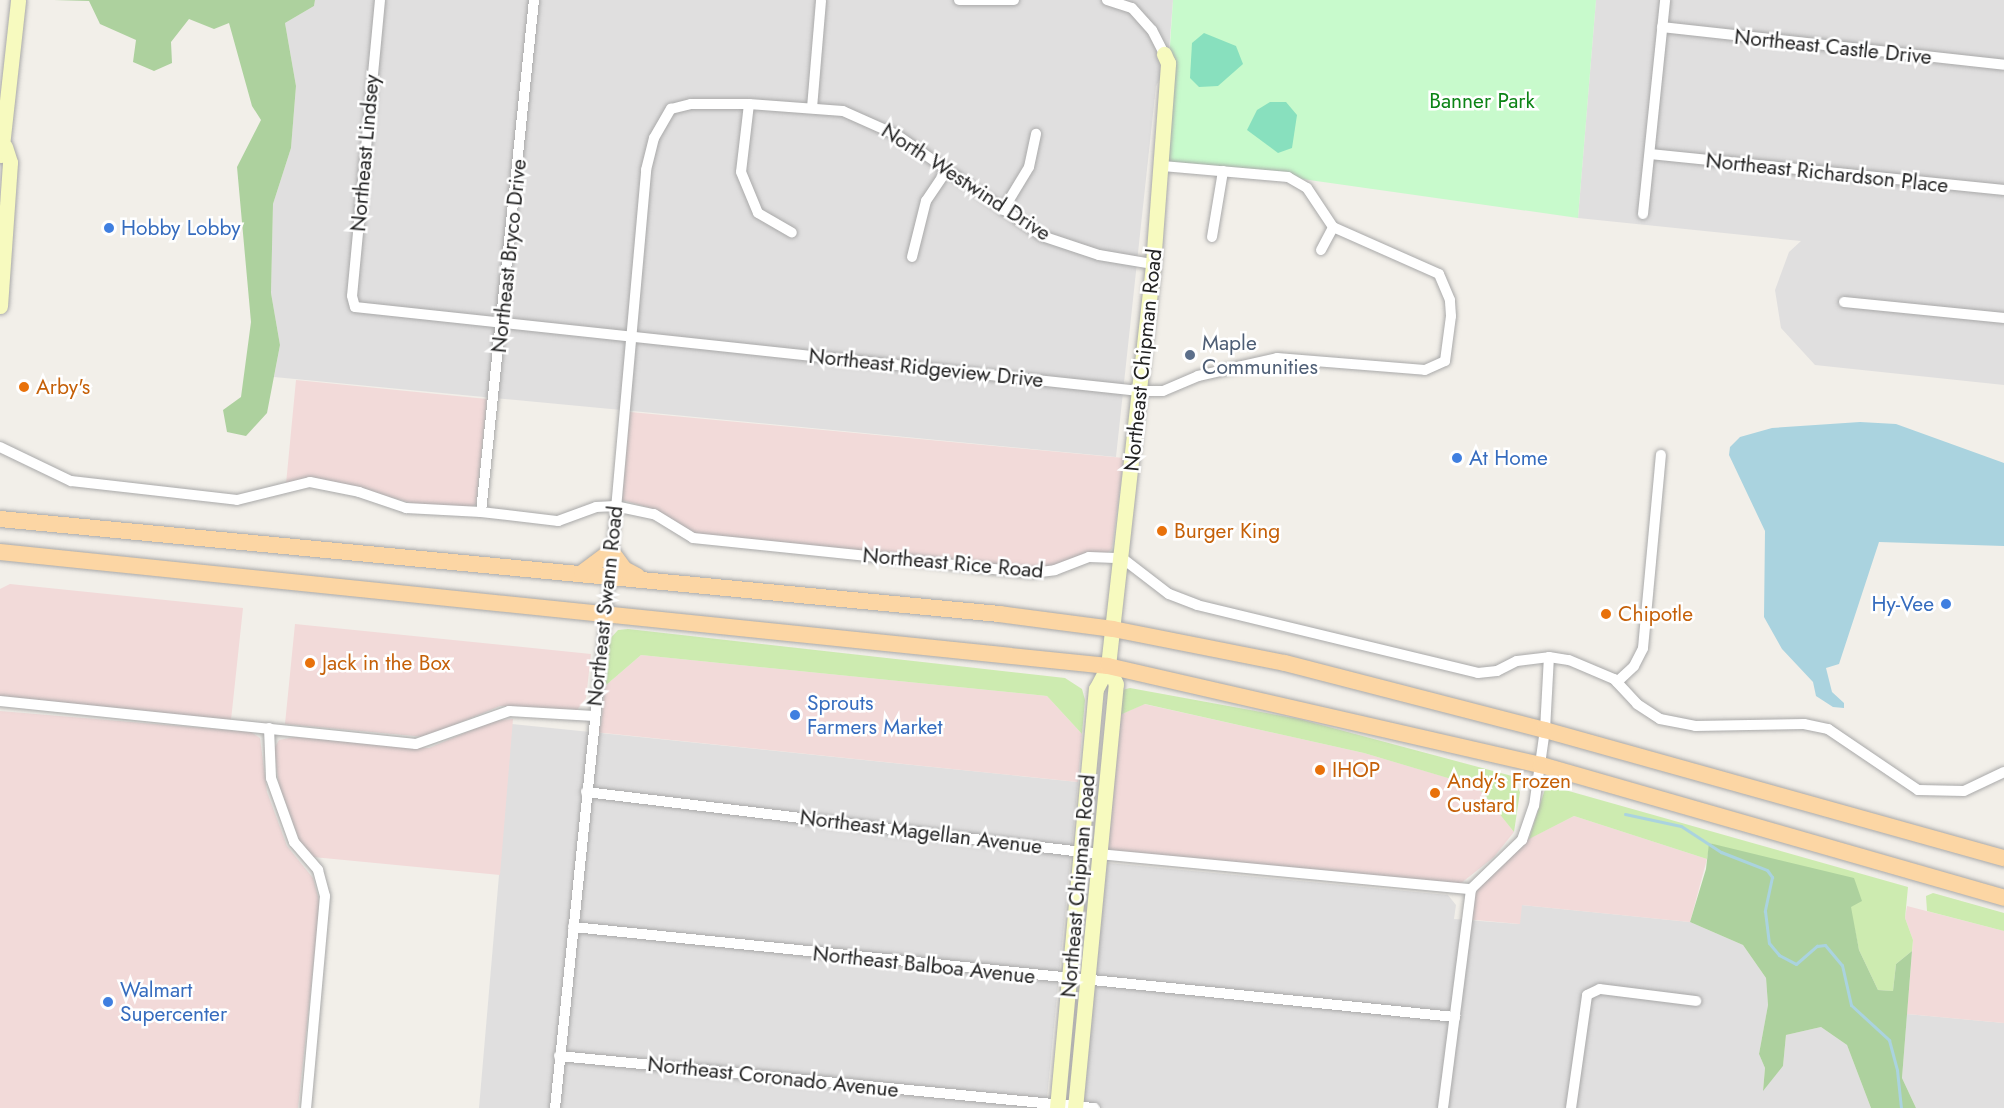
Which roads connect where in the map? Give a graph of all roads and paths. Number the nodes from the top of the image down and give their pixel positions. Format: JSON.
{"nodes":[{"id":1,"x":18,"y":0,"type":"edge"},
{"id":2,"x":380,"y":0,"type":"edge"},
{"id":3,"x":534,"y":0,"type":"edge"},
{"id":4,"x":821,"y":0,"type":"edge"},
{"id":5,"x":959,"y":0,"type":"edge"},
{"id":6,"x":1014,"y":0,"type":"edge"},
{"id":7,"x":1107,"y":0,"type":"edge"},
{"id":8,"x":1665,"y":0,"type":"edge"},
{"id":9,"x":1662,"y":27,"type":"junction"},
{"id":10,"x":1164,"y":54,"type":"joint"},
{"id":11,"x":2004,"y":65,"type":"edge"},
{"id":12,"x":748,"y":104,"type":"junction"},
{"id":13,"x":812,"y":108,"type":"junction"},
{"id":14,"x":672,"y":109,"type":"joint"},
{"id":15,"x":1036,"y":134,"type":"dead end"},
{"id":16,"x":2,"y":150,"type":"edge"},
{"id":17,"x":1650,"y":154,"type":"junction"},
{"id":18,"x":1162,"y":166,"type":"junction"},
{"id":19,"x":946,"y":171,"type":"junction"},
{"id":20,"x":1223,"y":171,"type":"junction"},
{"id":21,"x":2004,"y":190,"type":"edge"},
{"id":22,"x":1003,"y":210,"type":"junction"},
{"id":23,"x":1643,"y":214,"type":"dead end"},
{"id":24,"x":1333,"y":226,"type":"junction"},
{"id":25,"x":792,"y":233,"type":"dead end"},
{"id":26,"x":1212,"y":237,"type":"dead end"},
{"id":27,"x":1321,"y":250,"type":"dead end"},
{"id":28,"x":912,"y":257,"type":"dead end"},
{"id":29,"x":1153,"y":264,"type":"junction"},
{"id":30,"x":1844,"y":302,"type":"dead end"},
{"id":31,"x":0,"y":306,"type":"edge"},
{"id":32,"x":355,"y":307,"type":"joint"},
{"id":33,"x":2004,"y":318,"type":"edge"},
{"id":34,"x":503,"y":321,"type":"junction"},
{"id":35,"x":632,"y":337,"type":"junction"},
{"id":36,"x":1140,"y":391,"type":"junction"},
{"id":37,"x":0,"y":447,"type":"edge"},
{"id":38,"x":1661,"y":455,"type":"dead end"},
{"id":39,"x":615,"y":506,"type":"junction"},
{"id":40,"x":0,"y":510,"type":"edge"},
{"id":41,"x":482,"y":512,"type":"junction"},
{"id":42,"x":7,"y":520,"type":"edge"},
{"id":43,"x":611,"y":551,"type":"junction"},
{"id":44,"x":3,"y":554,"type":"edge"},
{"id":45,"x":1122,"y":558,"type":"junction"},
{"id":46,"x":582,"y":573,"type":"junction"},
{"id":47,"x":610,"y":576,"type":"junction"},
{"id":48,"x":643,"y":579,"type":"junction"},
{"id":49,"x":605,"y":614,"type":"junction"},
{"id":50,"x":1113,"y":629,"type":"junction"},
{"id":51,"x":1549,"y":657,"type":"junction"},
{"id":52,"x":1108,"y":666,"type":"junction"},
{"id":53,"x":1617,"y":682,"type":"junction"},
{"id":54,"x":0,"y":701,"type":"edge"},
{"id":55,"x":594,"y":716,"type":"junction"},
{"id":56,"x":269,"y":728,"type":"junction"},
{"id":57,"x":1545,"y":730,"type":"junction"},
{"id":58,"x":1541,"y":765,"type":"junction"},
{"id":59,"x":1088,"y":771,"type":"junction"},
{"id":60,"x":1107,"y":772,"type":"junction"},
{"id":61,"x":2004,"y":772,"type":"edge"},
{"id":62,"x":586,"y":792,"type":"junction"},
{"id":63,"x":1081,"y":852,"type":"junction"},
{"id":64,"x":1098,"y":854,"type":"junction"},
{"id":65,"x":2004,"y":858,"type":"edge"},
{"id":66,"x":1471,"y":889,"type":"junction"},
{"id":67,"x":2004,"y":898,"type":"edge"},
{"id":68,"x":573,"y":927,"type":"junction"},
{"id":69,"x":1069,"y":980,"type":"junction"},
{"id":70,"x":1087,"y":982,"type":"junction"},
{"id":71,"x":1696,"y":1000,"type":"dead end"},
{"id":72,"x":1455,"y":1017,"type":"junction"},
{"id":73,"x":559,"y":1056,"type":"junction"},
{"id":74,"x":1057,"y":1106,"type":"edge"},
{"id":75,"x":1075,"y":1107,"type":"edge"},
{"id":76,"x":306,"y":1108,"type":"edge"},
{"id":77,"x":555,"y":1108,"type":"edge"},
{"id":78,"x":1094,"y":1108,"type":"edge"},
{"id":79,"x":1443,"y":1108,"type":"edge"},
{"id":80,"x":1571,"y":1108,"type":"edge"}],
"edges":[{"from":1,"to":16,"type":"main road"},
{"from":2,"to":32,"type":"street","name":"Northeast Lindsey"},
{"from":3,"to":34,"type":"street","name":"Northeast Bryco Drive"},
{"from":4,"to":13,"type":"street"},
{"from":5,"to":6,"type":"street"},
{"from":7,"to":10,"type":"street"},
{"from":8,"to":9,"type":"street"},
{"from":9,"to":11,"type":"street","name":"Northeast Castle Drive"},
{"from":9,"to":17,"type":"street"},
{"from":10,"to":18,"type":"main road","name":"Northeast Chipman Road"},
{"from":12,"to":13,"type":"street","name":"North Westwind Drive"},
{"from":12,"to":14,"type":"street","name":"North Westwind Drive"},
{"from":12,"to":25,"type":"street"},
{"from":13,"to":19,"type":"street","name":"North Westwind Drive"},
{"from":14,"to":35,"type":"street","name":"Northeast Swann Road"},
{"from":15,"to":22,"type":"street"},
{"from":16,"to":31,"type":"main road"},
{"from":17,"to":21,"type":"street","name":"Northeast Richardson Place"},
{"from":17,"to":23,"type":"street"},
{"from":18,"to":20,"type":"street"},
{"from":18,"to":29,"type":"main road","name":"Northeast Chipman Road"},
{"from":19,"to":22,"type":"street","name":"North Westwind Drive"},
{"from":19,"to":28,"type":"street"},
{"from":20,"to":24,"type":"street"},
{"from":20,"to":26,"type":"street"},
{"from":22,"to":29,"type":"street","name":"North Westwind Drive"},
{"from":24,"to":27,"type":"street"},
{"from":24,"to":36,"type":"street","name":"Northeast Ridgeview Drive"},
{"from":29,"to":36,"type":"main road","name":"Northeast Chipman Road"},
{"from":30,"to":33,"type":"street"},
{"from":32,"to":34,"type":"street","name":"Northeast Ridgeview Drive"},
{"from":34,"to":35,"type":"street","name":"Northeast Ridgeview Drive"},
{"from":34,"to":41,"type":"street","name":"Northeast Bryco Drive"},
{"from":35,"to":36,"type":"street","name":"Northeast Ridgeview Drive"},
{"from":35,"to":39,"type":"street","name":"Northeast Swann Road"},
{"from":36,"to":45,"type":"main road","name":"Northeast Chipman Road"},
{"from":37,"to":41,"type":"street","name":"Northeast Rice Road"},
{"from":38,"to":53,"type":"street"},
{"from":39,"to":41,"type":"street","name":"Northeast Rice Road"},
{"from":39,"to":43,"type":"street","name":"Northeast Swann Road"},
{"from":39,"to":45,"type":"street","name":"Northeast Rice Road"},
{"from":40,"to":42,"type":"main road"},
{"from":42,"to":46,"type":"main road"},
{"from":43,"to":46,"type":"main road"},
{"from":43,"to":47,"type":"street","name":"Northeast Swann Road"},
{"from":43,"to":48,"type":"main road"},
{"from":44,"to":49,"type":"main road"},
{"from":45,"to":50,"type":"main road","name":"Northeast Chipman Road"},
{"from":45,"to":51,"type":"street"},
{"from":46,"to":47,"type":"main road"},
{"from":47,"to":48,"type":"main road"},
{"from":47,"to":49,"type":"street","name":"Northeast Swann Road"},
{"from":48,"to":50,"type":"main road"},
{"from":49,"to":52,"type":"main road"},
{"from":49,"to":55,"type":"street","name":"Northeast Swann Road"},
{"from":50,"to":52,"type":"main road","name":"Northeast Chipman Road"},
{"from":50,"to":57,"type":"main road"},
{"from":51,"to":53,"type":"street"},
{"from":51,"to":57,"type":"street"},
{"from":52,"to":58,"type":"main road"},
{"from":52,"to":59,"type":"main road","name":"Northeast Chipman Road"},
{"from":52,"to":60,"type":"main road","name":"Northeast Chipman Road"},
{"from":53,"to":61,"type":"street"},
{"from":54,"to":56,"type":"street"},
{"from":55,"to":56,"type":"street"},
{"from":55,"to":62,"type":"street","name":"Northeast Swann Road"},
{"from":56,"to":76,"type":"street"},
{"from":57,"to":58,"type":"street"},
{"from":57,"to":65,"type":"main road"},
{"from":58,"to":66,"type":"street"},
{"from":58,"to":67,"type":"main road"},
{"from":59,"to":60,"type":"main road"},
{"from":59,"to":63,"type":"main road","name":"Northeast Chipman Road"},
{"from":60,"to":64,"type":"main road","name":"Northeast Chipman Road"},
{"from":62,"to":63,"type":"street","name":"Northeast Magellan Avenue"},
{"from":62,"to":68,"type":"street","name":"Northeast Swann Road"},
{"from":63,"to":64,"type":"street","name":"Northeast Magellan Avenue"},
{"from":63,"to":69,"type":"main road","name":"Northeast Chipman Road"},
{"from":64,"to":66,"type":"street","name":"Northeast Magellan Avenue"},
{"from":64,"to":70,"type":"main road","name":"Northeast Chipman Road"},
{"from":66,"to":72,"type":"street"},
{"from":68,"to":69,"type":"street","name":"Northeast Balboa Avenue"},
{"from":68,"to":73,"type":"street","name":"Northeast Swann Road"},
{"from":69,"to":70,"type":"street","name":"Northeast Balboa Avenue"},
{"from":69,"to":74,"type":"main road","name":"Northeast Chipman Road"},
{"from":70,"to":72,"type":"street","name":"Northeast Balboa Avenue"},
{"from":70,"to":75,"type":"main road","name":"Northeast Chipman Road"},
{"from":71,"to":80,"type":"street"},
{"from":72,"to":79,"type":"street"},
{"from":73,"to":74,"type":"street","name":"Northeast Coronado Avenue"},
{"from":73,"to":77,"type":"street","name":"Northeast Swann Road"},
{"from":74,"to":75,"type":"street","name":"Northeast Coronado Avenue"},
{"from":75,"to":78,"type":"street","name":"Northeast Coronado Avenue"}]}
